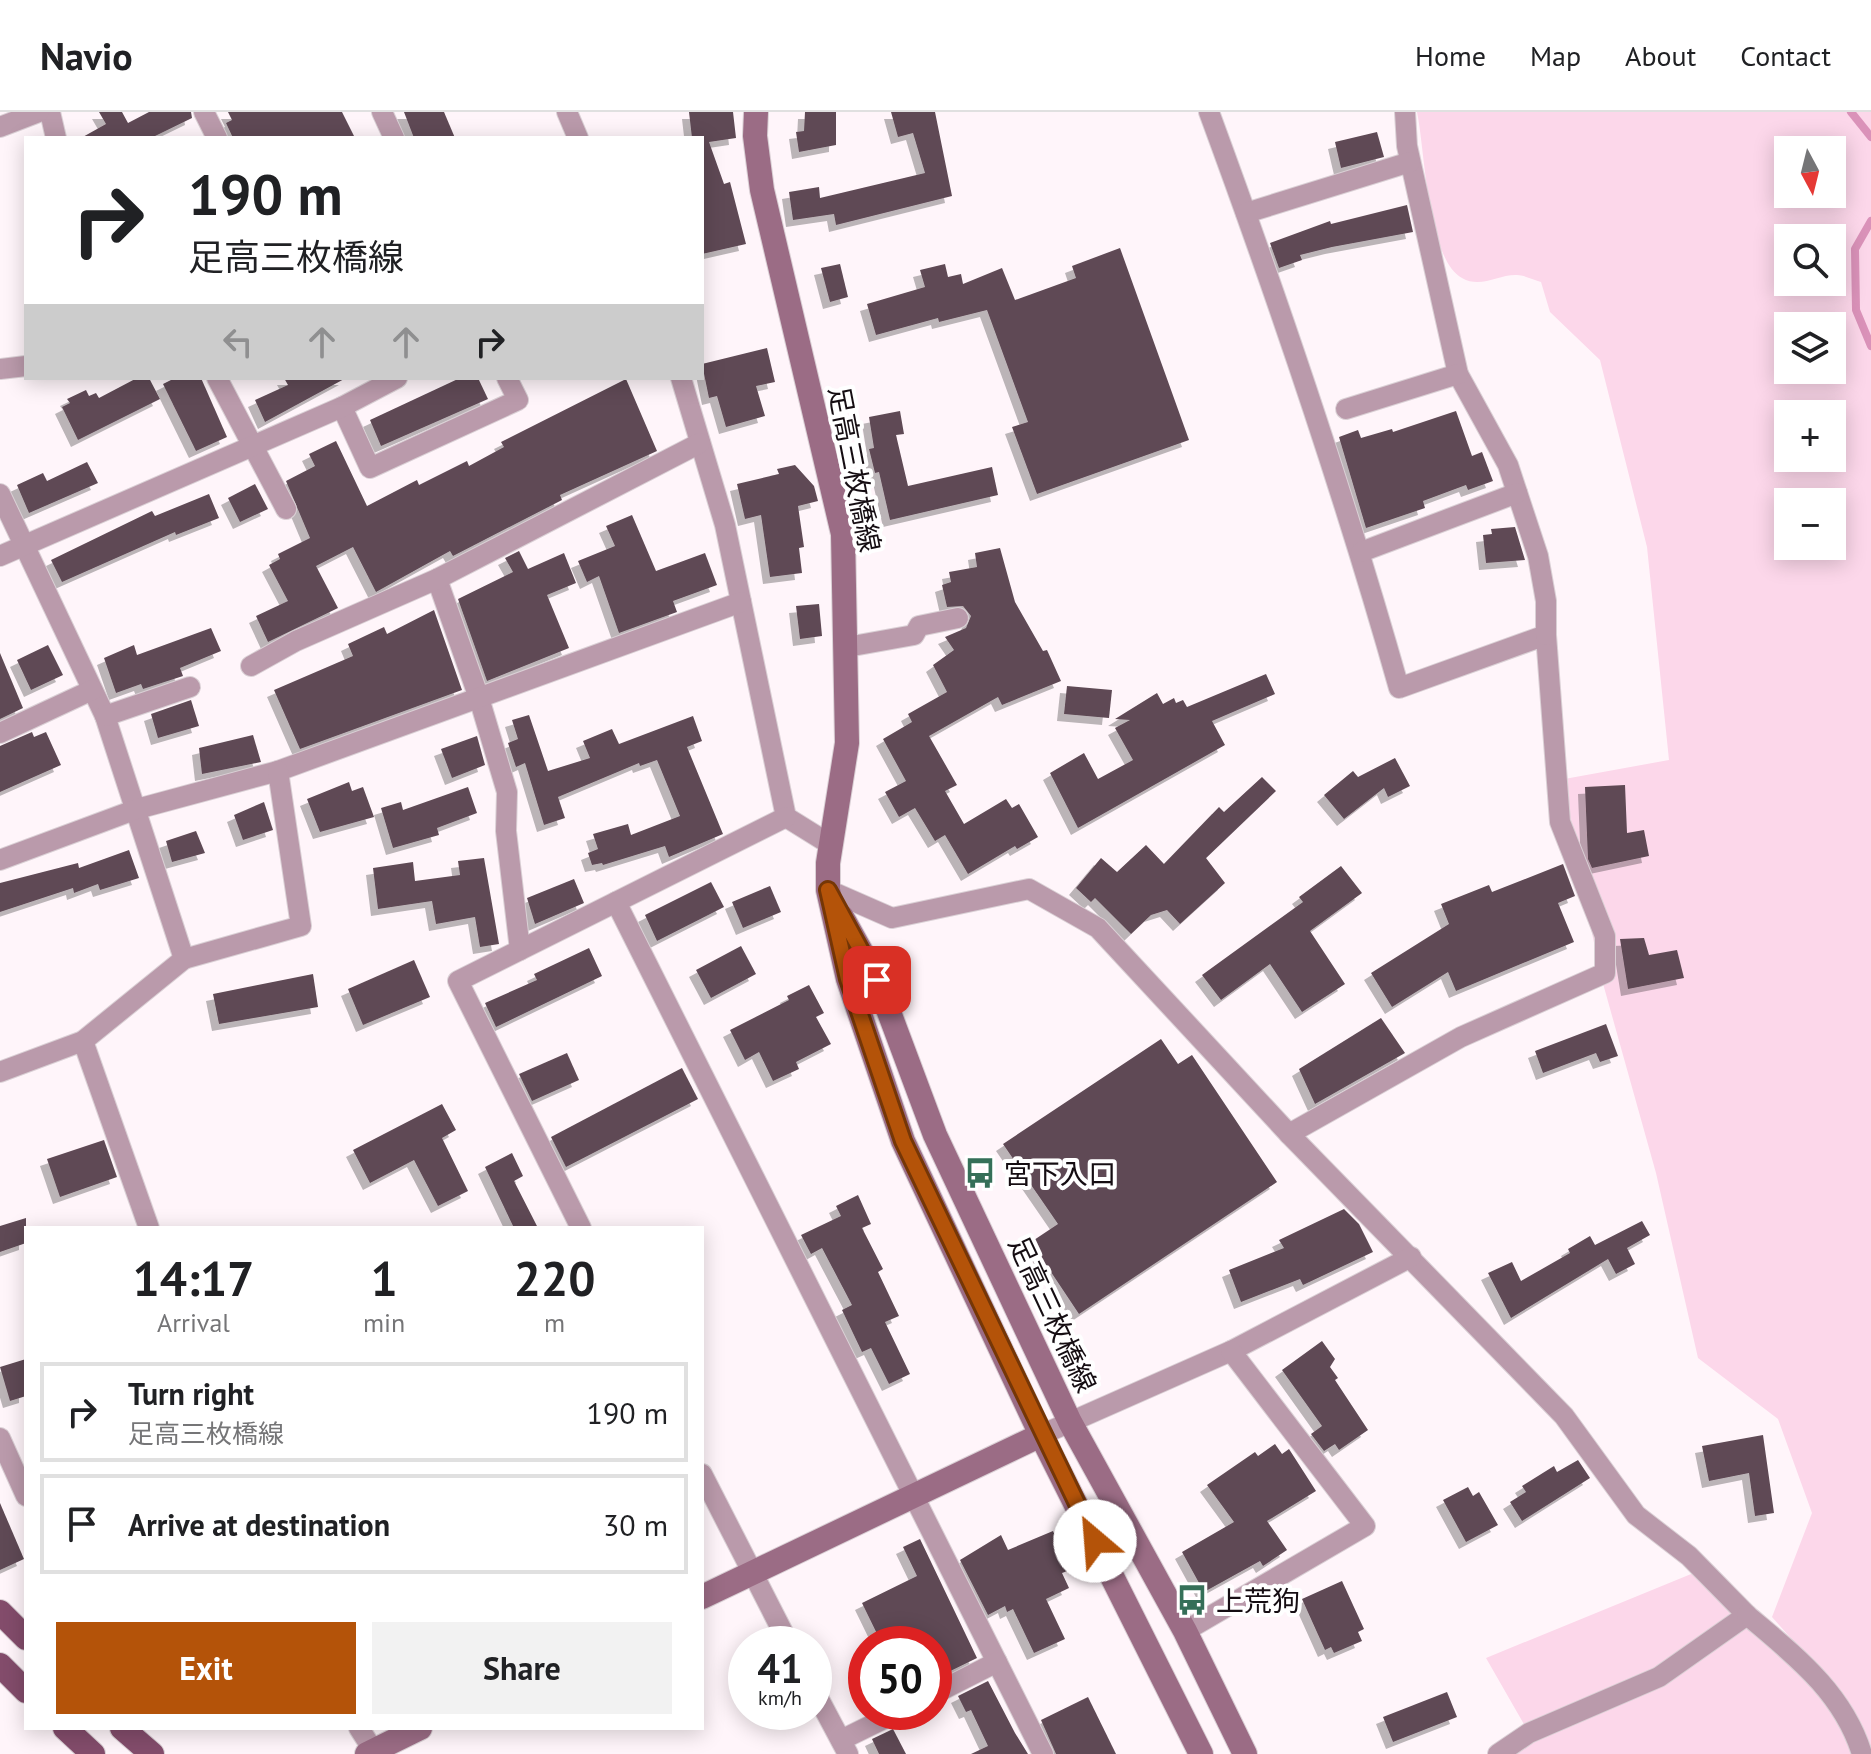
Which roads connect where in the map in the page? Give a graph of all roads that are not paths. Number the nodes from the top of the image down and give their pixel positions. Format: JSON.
{"nodes":[{"id":1,"x":39,"y":112,"type":"edge"},
{"id":2,"x":50,"y":112,"type":"edge"},
{"id":3,"x":204,"y":112,"type":"edge"},
{"id":4,"x":382,"y":112,"type":"edge"},
{"id":5,"x":567,"y":112,"type":"edge"},
{"id":6,"x":756,"y":112,"type":"edge"},
{"id":7,"x":1209,"y":112,"type":"edge"},
{"id":8,"x":1405,"y":112,"type":"edge"},
{"id":9,"x":0,"y":127,"type":"edge"},
{"id":10,"x":56,"y":136,"type":"edge"},
{"id":11,"x":216,"y":136,"type":"edge"},
{"id":12,"x":393,"y":136,"type":"edge"},
{"id":13,"x":577,"y":136,"type":"edge"},
{"id":14,"x":1410,"y":162,"type":"junction"},
{"id":15,"x":1246,"y":213,"type":"junction"},
{"id":16,"x":24,"y":366,"type":"edge"},
{"id":17,"x":0,"y":369,"type":"edge"},
{"id":18,"x":1458,"y":374,"type":"junction"},
{"id":19,"x":218,"y":380,"type":"edge"},
{"id":20,"x":393,"y":380,"type":"edge"},
{"id":21,"x":508,"y":380,"type":"edge"},
{"id":22,"x":682,"y":380,"type":"edge"},
{"id":23,"x":342,"y":407,"type":"junction"},
{"id":24,"x":1346,"y":409,"type":"dead end"},
{"id":25,"x":253,"y":443,"type":"junction"},
{"id":26,"x":700,"y":443,"type":"junction"},
{"id":27,"x":1517,"y":493,"type":"junction"},
{"id":28,"x":0,"y":494,"type":"edge"},
{"id":29,"x":286,"y":509,"type":"dead end"},
{"id":30,"x":24,"y":546,"type":"junction"},
{"id":31,"x":1361,"y":552,"type":"junction"},
{"id":32,"x":0,"y":556,"type":"edge"},
{"id":33,"x":437,"y":579,"type":"junction"},
{"id":34,"x":741,"y":602,"type":"junction"},
{"id":35,"x":958,"y":618,"type":"dead end"},
{"id":36,"x":1546,"y":635,"type":"junction"},
{"id":37,"x":847,"y":647,"type":"junction"},
{"id":38,"x":251,"y":666,"type":"dead end"},
{"id":39,"x":190,"y":687,"type":"dead end"},
{"id":40,"x":92,"y":690,"type":"junction"},
{"id":41,"x":479,"y":698,"type":"junction"},
{"id":42,"x":105,"y":716,"type":"junction"},
{"id":43,"x":0,"y":733,"type":"edge"},
{"id":44,"x":278,"y":771,"type":"junction"},
{"id":45,"x":137,"y":809,"type":"junction"},
{"id":46,"x":786,"y":817,"type":"junction"},
{"id":47,"x":831,"y":845,"type":"junction"},
{"id":48,"x":0,"y":860,"type":"edge"},
{"id":49,"x":828,"y":890,"type":"junction"},
{"id":50,"x":616,"y":902,"type":"junction"},
{"id":51,"x":520,"y":950,"type":"junction"},
{"id":52,"x":184,"y":959,"type":"junction"},
{"id":53,"x":83,"y":1041,"type":"junction"},
{"id":54,"x":0,"y":1072,"type":"edge"},
{"id":55,"x":1289,"y":1134,"type":"junction"},
{"id":56,"x":148,"y":1226,"type":"edge"},
{"id":57,"x":580,"y":1226,"type":"edge"},
{"id":58,"x":1411,"y":1257,"type":"junction"},
{"id":59,"x":1231,"y":1351,"type":"junction"},
{"id":60,"x":1070,"y":1422,"type":"junction"},
{"id":61,"x":1041,"y":1435,"type":"junction"},
{"id":62,"x":0,"y":1438,"type":"edge"},
{"id":63,"x":704,"y":1478,"type":"edge"},
{"id":64,"x":24,"y":1492,"type":"edge"},
{"id":65,"x":915,"y":1496,"type":"junction"},
{"id":66,"x":752,"y":1575,"type":"junction"},
{"id":67,"x":704,"y":1596,"type":"edge"},
{"id":68,"x":0,"y":1612,"type":"edge"},
{"id":69,"x":1747,"y":1615,"type":"junction"},
{"id":70,"x":779,"y":1626,"type":"edge"},
{"id":71,"x":1185,"y":1631,"type":"junction"},
{"id":72,"x":24,"y":1636,"type":"edge"},
{"id":73,"x":997,"y":1662,"type":"junction"},
{"id":74,"x":0,"y":1665,"type":"edge"},
{"id":75,"x":952,"y":1685,"type":"edge"},
{"id":76,"x":24,"y":1689,"type":"edge"},
{"id":77,"x":832,"y":1724,"type":"edge"},
{"id":78,"x":67,"y":1730,"type":"edge"},
{"id":79,"x":124,"y":1730,"type":"edge"},
{"id":80,"x":360,"y":1730,"type":"edge"},
{"id":81,"x":416,"y":1730,"type":"edge"},
{"id":82,"x":870,"y":1730,"type":"edge"},
{"id":83,"x":844,"y":1747,"type":"edge"},
{"id":84,"x":370,"y":1752,"type":"edge"},
{"id":85,"x":93,"y":1754,"type":"edge"},
{"id":86,"x":152,"y":1754,"type":"edge"},
{"id":87,"x":1043,"y":1754,"type":"edge"},
{"id":88,"x":1201,"y":1754,"type":"edge"},
{"id":89,"x":1245,"y":1754,"type":"edge"},
{"id":90,"x":1498,"y":1754,"type":"edge"},
{"id":91,"x":1862,"y":1754,"type":"edge"}],
"edges":[{"from":1,"to":9,"type":"street"},
{"from":2,"to":10,"type":"street"},
{"from":3,"to":11,"type":"street"},
{"from":4,"to":12,"type":"street"},
{"from":5,"to":13,"type":"street"},
{"from":6,"to":37,"type":"main road","name":"足高三枚橋線"},
{"from":7,"to":15,"type":"street"},
{"from":8,"to":14,"type":"street"},
{"from":14,"to":15,"type":"street"},
{"from":14,"to":18,"type":"street"},
{"from":15,"to":31,"type":"street"},
{"from":16,"to":17,"type":"street"},
{"from":18,"to":24,"type":"street"},
{"from":18,"to":27,"type":"street"},
{"from":19,"to":25,"type":"street"},
{"from":20,"to":23,"type":"street"},
{"from":21,"to":23,"type":"street"},
{"from":22,"to":26,"type":"street"},
{"from":23,"to":25,"type":"street"},
{"from":25,"to":29,"type":"street"},
{"from":25,"to":30,"type":"street"},
{"from":26,"to":33,"type":"street"},
{"from":26,"to":34,"type":"street"},
{"from":27,"to":31,"type":"street"},
{"from":27,"to":36,"type":"street"},
{"from":28,"to":30,"type":"street"},
{"from":30,"to":32,"type":"street"},
{"from":30,"to":40,"type":"street"},
{"from":31,"to":36,"type":"street"},
{"from":33,"to":38,"type":"street"},
{"from":33,"to":41,"type":"street"},
{"from":34,"to":41,"type":"street"},
{"from":34,"to":46,"type":"street"},
{"from":35,"to":37,"type":"street"},
{"from":36,"to":55,"type":"street"},
{"from":37,"to":47,"type":"main road","name":"足高三枚橋線"},
{"from":39,"to":42,"type":"street"},
{"from":40,"to":42,"type":"street"},
{"from":40,"to":43,"type":"street"},
{"from":41,"to":44,"type":"street"},
{"from":41,"to":51,"type":"street"},
{"from":42,"to":45,"type":"street"},
{"from":44,"to":45,"type":"street"},
{"from":44,"to":52,"type":"street"},
{"from":45,"to":48,"type":"street"},
{"from":45,"to":52,"type":"street"},
{"from":46,"to":47,"type":"street"},
{"from":46,"to":50,"type":"street"},
{"from":47,"to":49,"type":"main road","name":"足高三枚橋線"},
{"from":49,"to":55,"type":"street"},
{"from":49,"to":60,"type":"main road","name":"足高三枚橋線"},
{"from":49,"to":61,"type":"main road","name":"足高三枚橋線"},
{"from":50,"to":51,"type":"street"},
{"from":50,"to":65,"type":"street"},
{"from":51,"to":57,"type":"street"},
{"from":52,"to":53,"type":"street"},
{"from":53,"to":54,"type":"street"},
{"from":53,"to":56,"type":"street"},
{"from":55,"to":58,"type":"street"},
{"from":58,"to":59,"type":"street"},
{"from":58,"to":69,"type":"street"},
{"from":59,"to":60,"type":"street"},
{"from":59,"to":71,"type":"street"},
{"from":60,"to":61,"type":"street"},
{"from":60,"to":71,"type":"main road","name":"足高三枚橋線"},
{"from":61,"to":65,"type":"main road"},
{"from":61,"to":88,"type":"main road","name":"足高三枚橋線"},
{"from":62,"to":64,"type":"street"},
{"from":63,"to":66,"type":"street"},
{"from":65,"to":66,"type":"main road"},
{"from":65,"to":73,"type":"street"},
{"from":66,"to":67,"type":"main road"},
{"from":66,"to":70,"type":"street"},
{"from":68,"to":72,"type":"main road"},
{"from":69,"to":90,"type":"street"},
{"from":69,"to":91,"type":"street"},
{"from":71,"to":89,"type":"main road","name":"足高三枚橋線"},
{"from":73,"to":75,"type":"street"},
{"from":73,"to":87,"type":"street"},
{"from":74,"to":76,"type":"main road"},
{"from":77,"to":83,"type":"street"},
{"from":78,"to":85,"type":"main road"},
{"from":79,"to":86,"type":"main road"},
{"from":80,"to":84,"type":"street"},
{"from":81,"to":84,"type":"main road"},
{"from":82,"to":83,"type":"street"}]}
